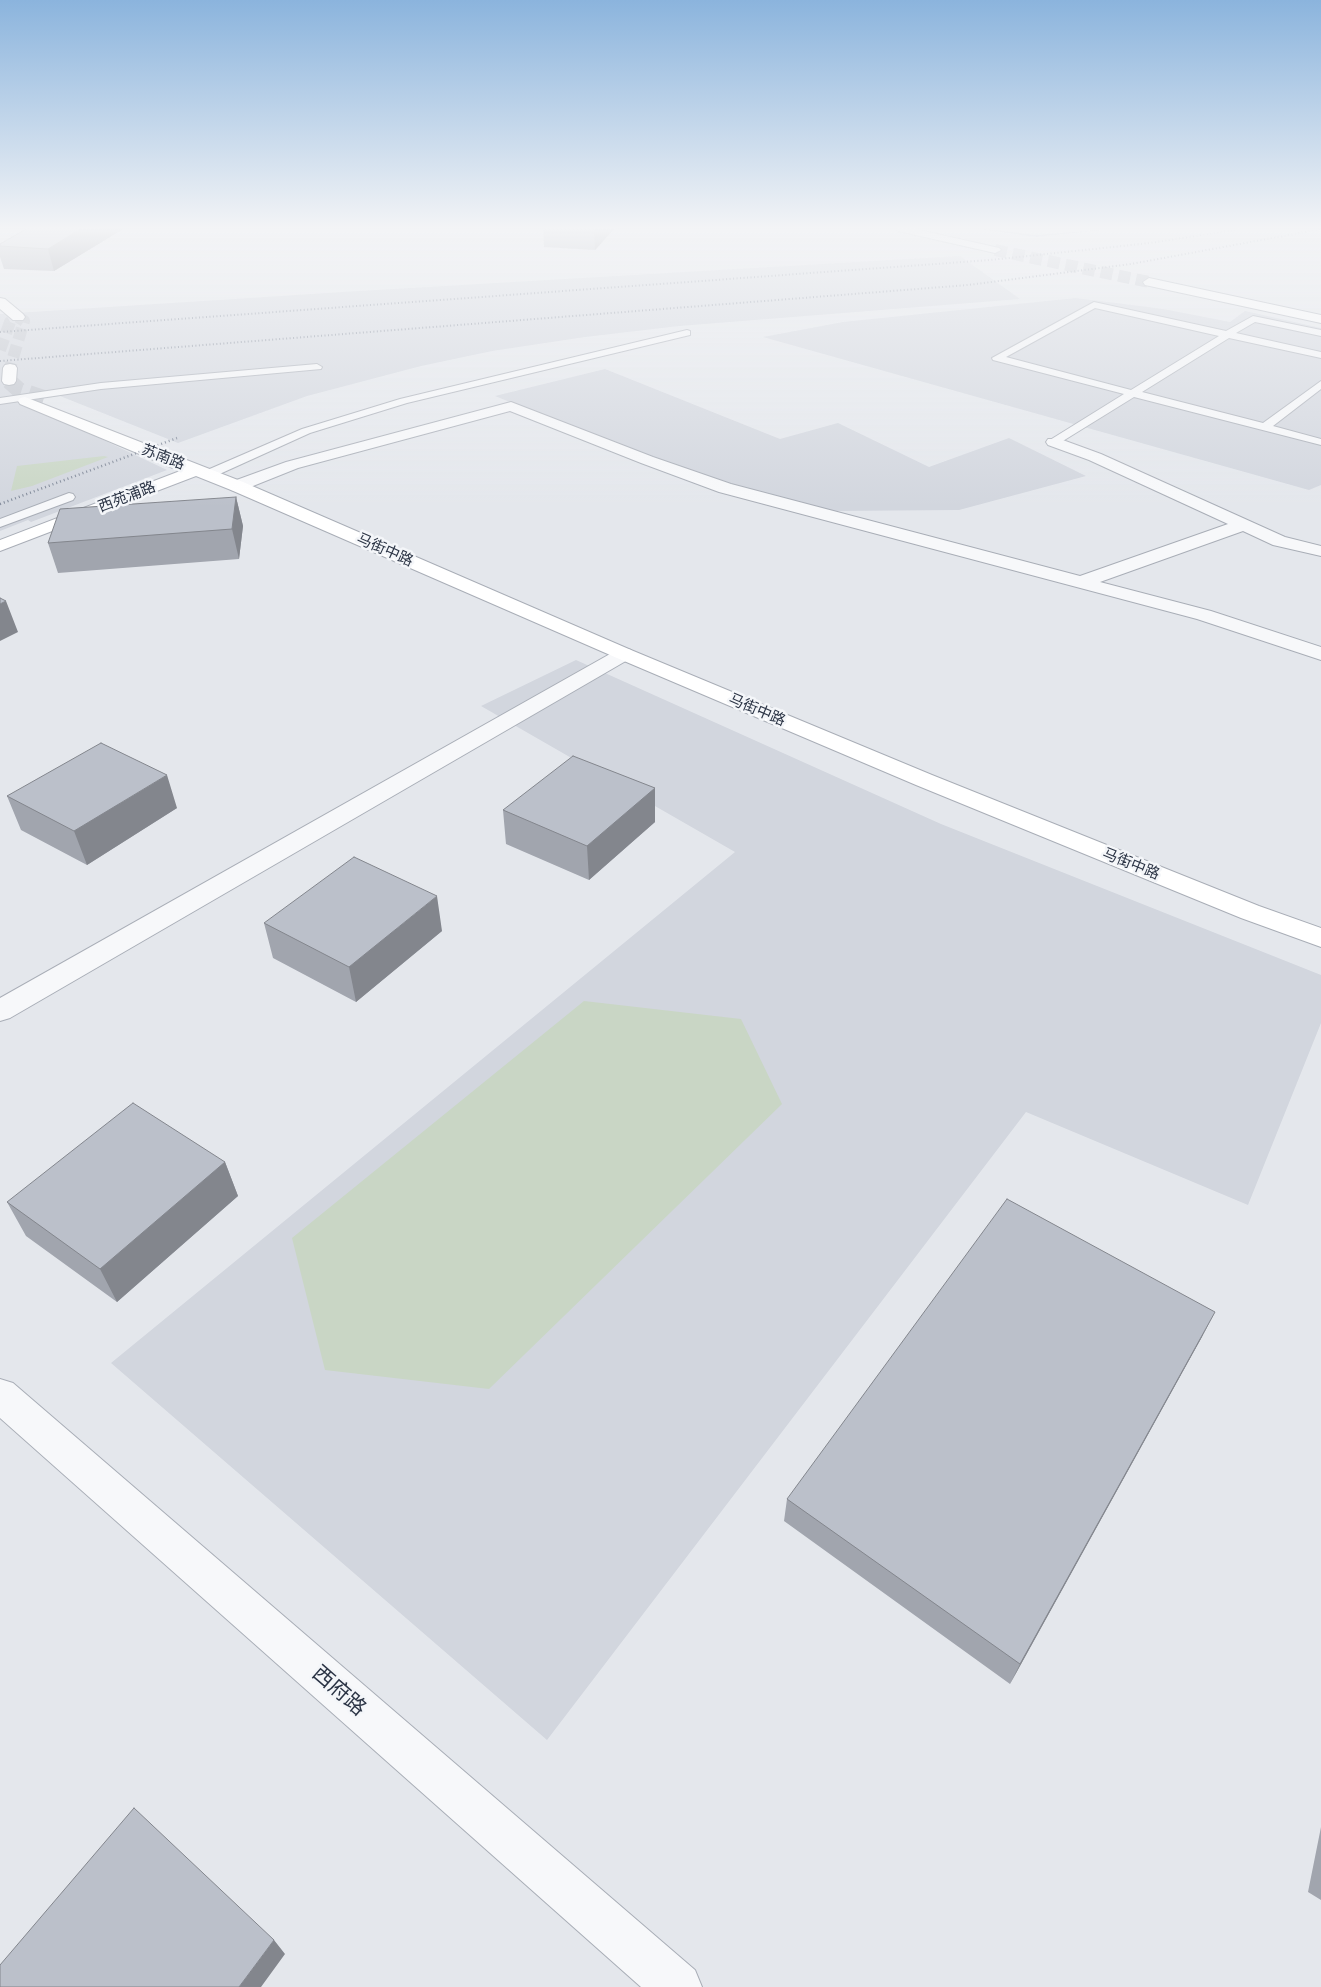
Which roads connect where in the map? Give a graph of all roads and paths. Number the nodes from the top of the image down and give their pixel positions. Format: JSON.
{"nodes":[{"id":1,"x":1063,"y":322,"type":"edge"},
{"id":2,"x":1171,"y":322,"type":"edge"},
{"id":3,"x":1248,"y":322,"type":"edge"},
{"id":4,"x":1266,"y":322,"type":"edge"},
{"id":5,"x":687,"y":332,"type":"dead end"},
{"id":6,"x":1321,"y":333,"type":"edge"},
{"id":7,"x":1227,"y":334,"type":"junction"},
{"id":8,"x":1321,"y":355,"type":"edge"},
{"id":9,"x":317,"y":367,"type":"dead end"},
{"id":10,"x":1321,"y":384,"type":"edge"},
{"id":11,"x":1133,"y":394,"type":"junction"},
{"id":12,"x":44,"y":398,"type":"tunnel mouth"},
{"id":13,"x":0,"y":401,"type":"edge"},
{"id":14,"x":25,"y":401,"type":"tunnel mouth"},
{"id":15,"x":1265,"y":427,"type":"junction"},
{"id":16,"x":1054,"y":442,"type":"joint"},
{"id":17,"x":1321,"y":442,"type":"edge"},
{"id":18,"x":203,"y":472,"type":"junction"},
{"id":19,"x":237,"y":486,"type":"junction"},
{"id":20,"x":69,"y":497,"type":"dead end"},
{"id":21,"x":0,"y":523,"type":"edge"},
{"id":22,"x":1243,"y":525,"type":"junction"},
{"id":23,"x":0,"y":546,"type":"edge"},
{"id":24,"x":1321,"y":551,"type":"edge"},
{"id":25,"x":1079,"y":583,"type":"junction"},
{"id":26,"x":624,"y":654,"type":"junction"},
{"id":27,"x":1321,"y":654,"type":"edge"},
{"id":28,"x":1321,"y":938,"type":"edge"},
{"id":29,"x":0,"y":1011,"type":"edge"},
{"id":30,"x":0,"y":1395,"type":"edge"},
{"id":31,"x":678,"y":1987,"type":"edge"}],
"edges":[{"from":1,"to":11,"type":"lane"},
{"from":2,"to":7,"type":"lane"},
{"from":3,"to":7,"type":"lane"},
{"from":4,"to":6,"type":"lane"},
{"from":5,"to":18,"type":"lane"},
{"from":7,"to":8,"type":"lane"},
{"from":7,"to":11,"type":"lane"},
{"from":9,"to":13,"type":"lane"},
{"from":10,"to":15,"type":"lane"},
{"from":11,"to":15,"type":"lane"},
{"from":11,"to":16,"type":"lane"},
{"from":12,"to":18,"type":"street","name":"苏南路"},
{"from":14,"to":18,"type":"street","name":"苏南路"},
{"from":15,"to":17,"type":"lane"},
{"from":16,"to":22,"type":"street"},
{"from":18,"to":19,"type":"street","name":"马街中路"},
{"from":18,"to":23,"type":"street","name":"西苑浦路"},
{"from":19,"to":25,"type":"street"},
{"from":19,"to":26,"type":"street","name":"马街中路"},
{"from":20,"to":21,"type":"lane"},
{"from":22,"to":24,"type":"street"},
{"from":22,"to":25,"type":"street"},
{"from":25,"to":27,"type":"street"},
{"from":26,"to":28,"type":"street","name":"马街中路"},
{"from":26,"to":29,"type":"street"},
{"from":30,"to":31,"type":"street","name":"西府路"}]}
